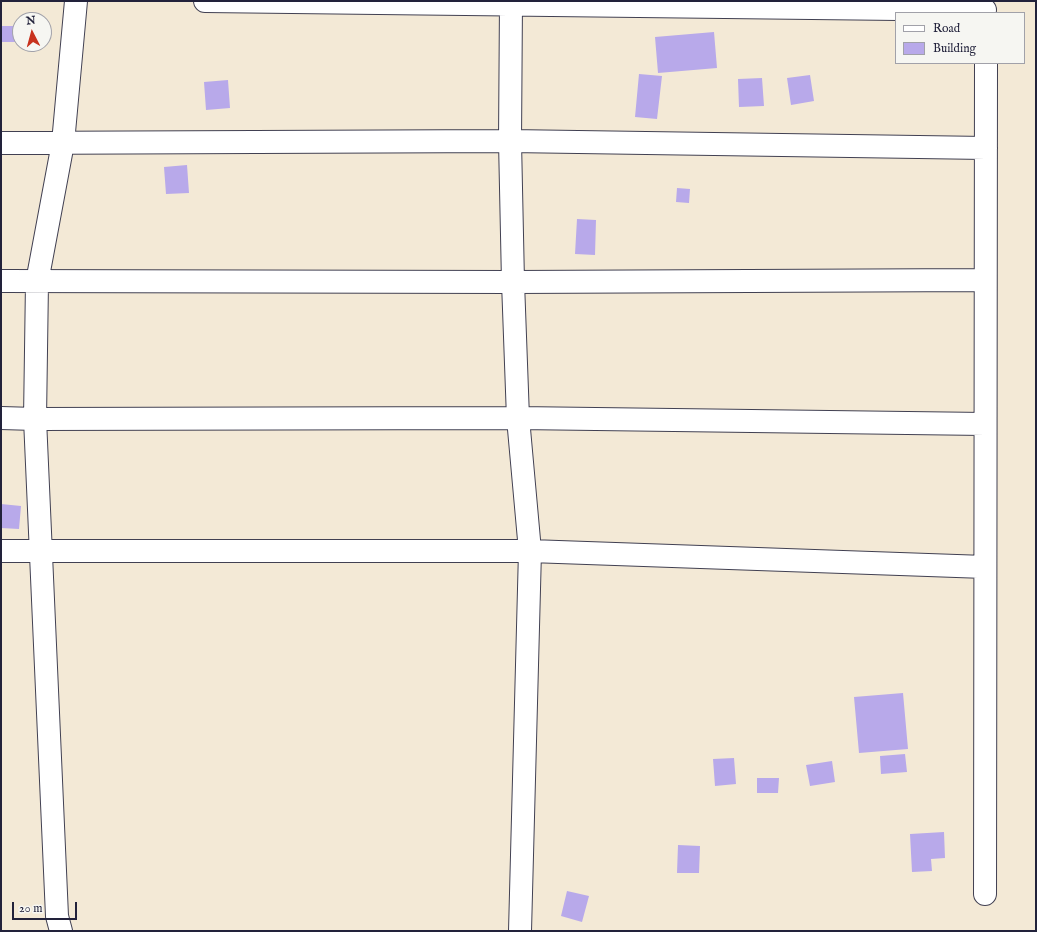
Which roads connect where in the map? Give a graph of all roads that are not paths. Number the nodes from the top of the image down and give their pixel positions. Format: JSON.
{"nodes":[{"id":1,"x":76,"y":1,"type":"edge"},
{"id":2,"x":205,"y":1,"type":"edge"},
{"id":3,"x":511,"y":3,"type":"edge"},
{"id":4,"x":986,"y":8,"type":"edge"},
{"id":5,"x":986,"y":64,"type":"edge"},
{"id":6,"x":510,"y":141,"type":"junction"},
{"id":7,"x":1,"y":143,"type":"edge"},
{"id":8,"x":63,"y":143,"type":"junction"},
{"id":9,"x":986,"y":148,"type":"junction"},
{"id":10,"x":986,"y":280,"type":"junction"},
{"id":11,"x":1,"y":281,"type":"edge"},
{"id":12,"x":37,"y":282,"type":"junction"},
{"id":13,"x":513,"y":282,"type":"junction"},
{"id":14,"x":1,"y":418,"type":"edge"},
{"id":15,"x":518,"y":418,"type":"junction"},
{"id":16,"x":35,"y":419,"type":"junction"},
{"id":17,"x":985,"y":424,"type":"junction"},
{"id":18,"x":1,"y":551,"type":"edge"},
{"id":19,"x":41,"y":551,"type":"junction"},
{"id":20,"x":530,"y":551,"type":"junction"},
{"id":21,"x":985,"y":567,"type":"junction"},
{"id":22,"x":985,"y":894,"type":"dead end"},
{"id":23,"x":61,"y":931,"type":"edge"},
{"id":24,"x":520,"y":931,"type":"edge"}],
"edges":[{"from":1,"to":8,"type":"street"},
{"from":2,"to":3,"type":"street"},
{"from":3,"to":4,"type":"street"},
{"from":3,"to":6,"type":"street"},
{"from":5,"to":9,"type":"street"},
{"from":6,"to":8,"type":"street"},
{"from":6,"to":9,"type":"street"},
{"from":6,"to":13,"type":"street"},
{"from":7,"to":8,"type":"street"},
{"from":8,"to":12,"type":"street"},
{"from":9,"to":10,"type":"street"},
{"from":10,"to":13,"type":"street"},
{"from":10,"to":17,"type":"street"},
{"from":11,"to":12,"type":"street"},
{"from":12,"to":13,"type":"street"},
{"from":12,"to":16,"type":"street"},
{"from":13,"to":15,"type":"street"},
{"from":14,"to":16,"type":"street"},
{"from":15,"to":16,"type":"street"},
{"from":15,"to":17,"type":"street"},
{"from":15,"to":20,"type":"street"},
{"from":16,"to":19,"type":"street"},
{"from":17,"to":21,"type":"street"},
{"from":18,"to":19,"type":"street"},
{"from":19,"to":20,"type":"street"},
{"from":19,"to":23,"type":"street"},
{"from":20,"to":21,"type":"street"},
{"from":20,"to":24,"type":"street"},
{"from":21,"to":22,"type":"street"}]}
